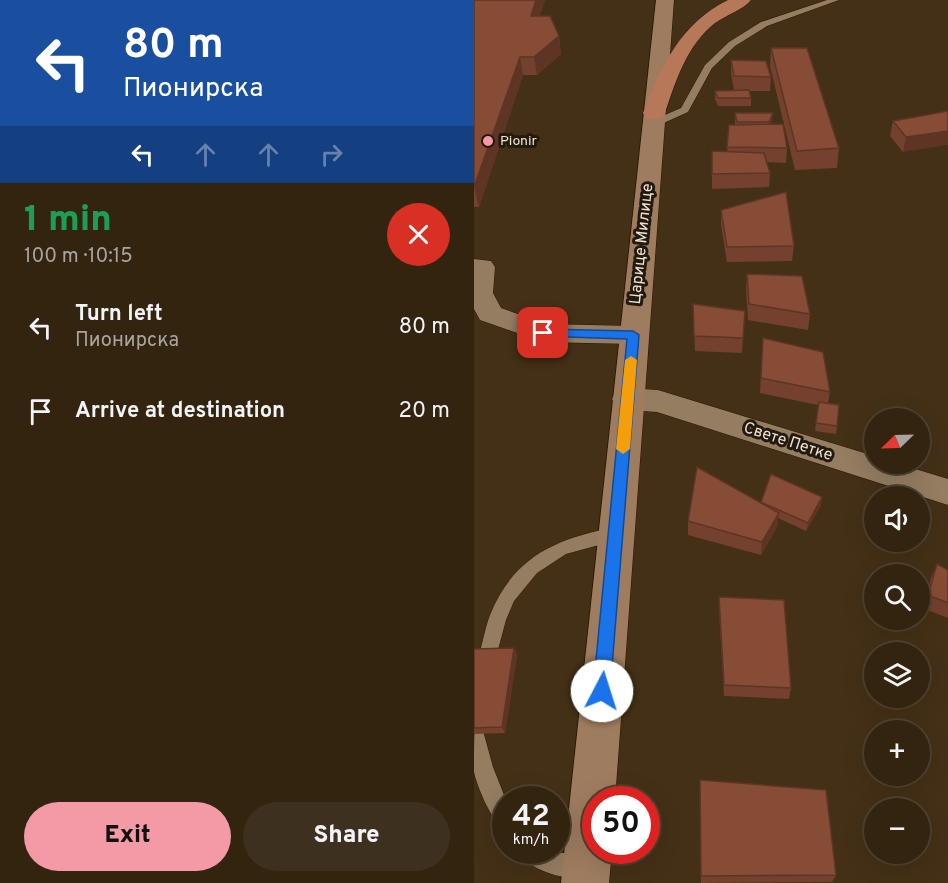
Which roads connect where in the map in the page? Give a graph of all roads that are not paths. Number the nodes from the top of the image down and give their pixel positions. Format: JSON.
{"nodes":[{"id":1,"x":665,"y":0,"type":"edge"},
{"id":2,"x":742,"y":0,"type":"edge"},
{"id":3,"x":835,"y":0,"type":"edge"},
{"id":4,"x":654,"y":119,"type":"junction"},
{"id":5,"x":474,"y":267,"type":"edge"},
{"id":6,"x":633,"y":335,"type":"junction"},
{"id":7,"x":627,"y":399,"type":"junction"},
{"id":8,"x":948,"y":492,"type":"edge"},
{"id":9,"x":615,"y":534,"type":"junction"},
{"id":10,"x":489,"y":655,"type":"edge"},
{"id":11,"x":475,"y":734,"type":"edge"},
{"id":12,"x":492,"y":792,"type":"edge"},
{"id":13,"x":552,"y":864,"type":"edge"},
{"id":14,"x":586,"y":876,"type":"edge"}],
"edges":[{"from":1,"to":4,"type":"main road","name":"Царице Милице"},
{"from":2,"to":4,"type":"highway"},
{"from":3,"to":4,"type":"lane"},
{"from":4,"to":6,"type":"main road","name":"Царице Милице"},
{"from":5,"to":6,"type":"street"},
{"from":6,"to":7,"type":"main road","name":"Царице Милице"},
{"from":7,"to":8,"type":"street","name":"Свете Петке"},
{"from":7,"to":9,"type":"main road","name":"Царице Милице"},
{"from":9,"to":10,"type":"lane"},
{"from":9,"to":14,"type":"main road","name":"Царице Милице"},
{"from":11,"to":12,"type":"lane"},
{"from":13,"to":14,"type":"lane"}]}
